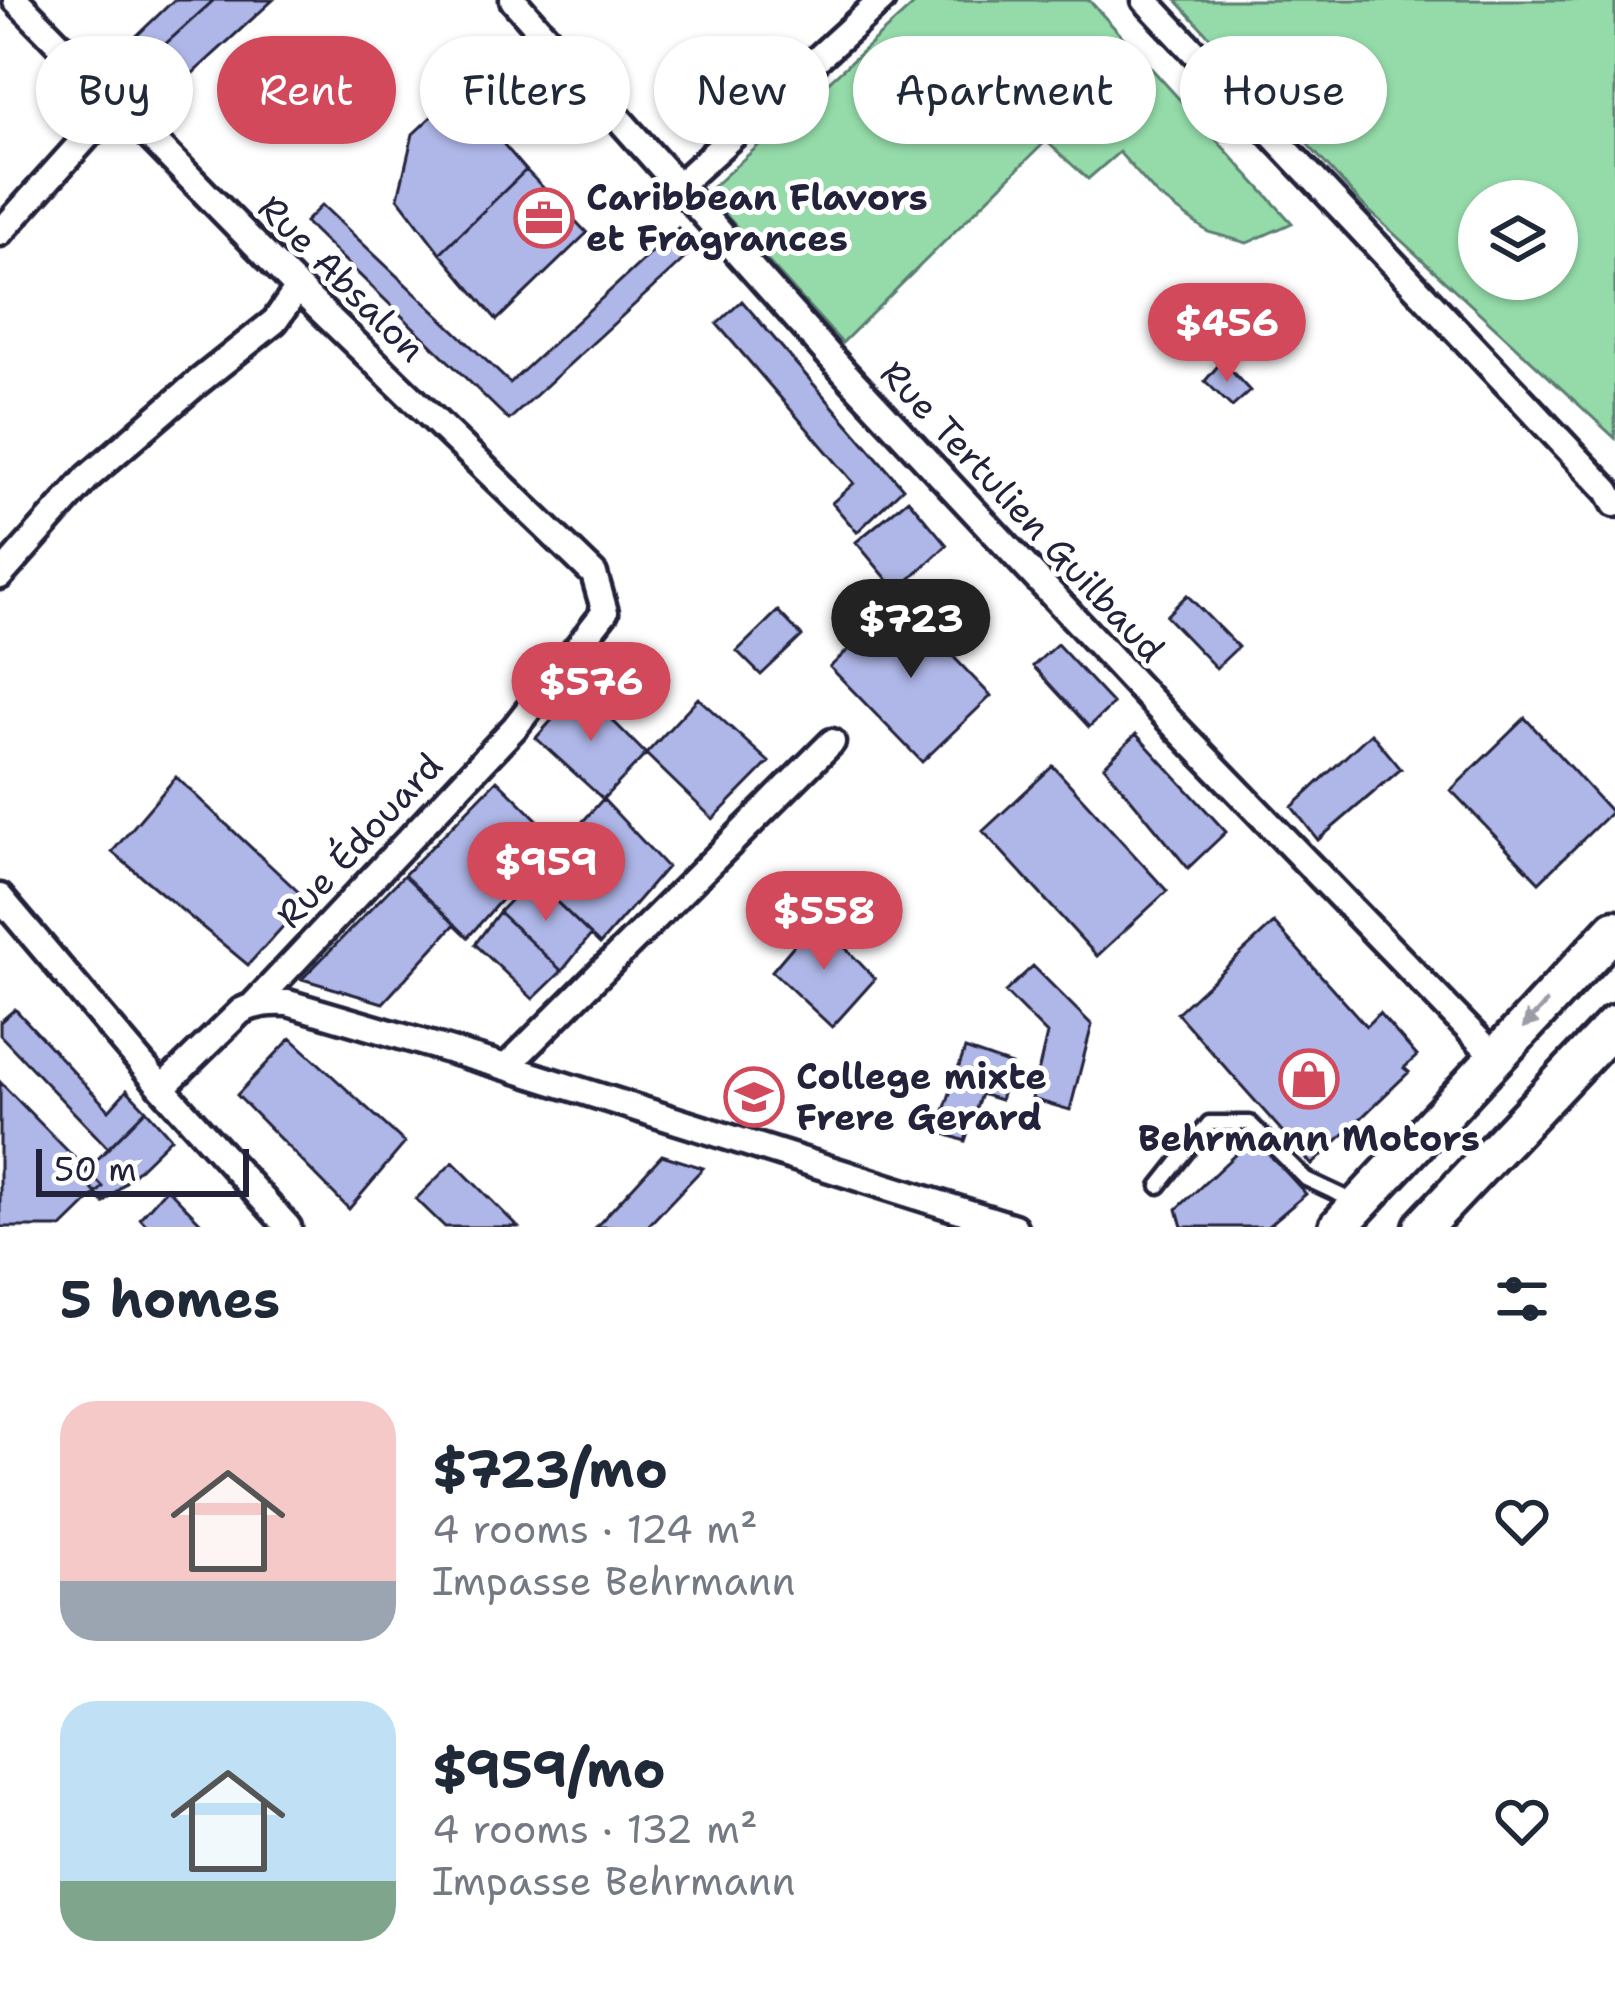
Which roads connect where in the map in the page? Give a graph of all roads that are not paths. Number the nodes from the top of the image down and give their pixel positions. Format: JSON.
{"nodes":[{"id":1,"x":16,"y":0,"type":"edge"},
{"id":2,"x":513,"y":0,"type":"edge"},
{"id":3,"x":881,"y":0,"type":"edge"},
{"id":4,"x":1145,"y":0,"type":"edge"},
{"id":5,"x":51,"y":36,"type":"edge"},
{"id":6,"x":80,"y":144,"type":"edge"},
{"id":7,"x":157,"y":144,"type":"edge"},
{"id":8,"x":679,"y":185,"type":"junction"},
{"id":9,"x":0,"y":233,"type":"edge"},
{"id":10,"x":298,"y":288,"type":"junction"},
{"id":11,"x":1613,"y":496,"type":"edge"},
{"id":12,"x":0,"y":576,"type":"edge"},
{"id":13,"x":605,"y":612,"type":"joint"},
{"id":14,"x":832,"y":742,"type":"dead end"},
{"id":15,"x":0,"y":897,"type":"edge"},
{"id":16,"x":1615,"y":929,"type":"edge"},
{"id":17,"x":254,"y":1004,"type":"junction"},
{"id":18,"x":1610,"y":1037,"type":"edge"},
{"id":19,"x":1496,"y":1058,"type":"junction"},
{"id":20,"x":506,"y":1067,"type":"junction"},
{"id":21,"x":162,"y":1088,"type":"junction"},
{"id":22,"x":1159,"y":1186,"type":"dead end"},
{"id":23,"x":1349,"y":1216,"type":"edge"},
{"id":24,"x":289,"y":1227,"type":"edge"},
{"id":25,"x":1014,"y":1227,"type":"edge"},
{"id":26,"x":1423,"y":1227,"type":"edge"}],
"edges":[{"from":1,"to":5,"type":"street","name":"Rue Absalon"},
{"from":2,"to":8,"type":"street","name":"Rue Tertulien Guilbaud"},
{"from":3,"to":8,"type":"street"},
{"from":4,"to":11,"type":"street"},
{"from":6,"to":9,"type":"street"},
{"from":7,"to":10,"type":"street","name":"Rue Absalon"},
{"from":8,"to":19,"type":"street","name":"Rue Tertulien Guilbaud"},
{"from":10,"to":12,"type":"street"},
{"from":10,"to":13,"type":"street","name":"Rue Absalon"},
{"from":13,"to":17,"type":"street","name":"Rue Édouard"},
{"from":14,"to":20,"type":"street"},
{"from":15,"to":21,"type":"street"},
{"from":16,"to":19,"type":"main road","one_way":true},
{"from":17,"to":20,"type":"street"},
{"from":17,"to":21,"type":"street","name":"Rue Édouard"},
{"from":18,"to":26,"type":"main road"},
{"from":19,"to":23,"type":"main road"},
{"from":20,"to":25,"type":"street"},
{"from":21,"to":24,"type":"street"},
{"from":22,"to":23,"type":"lane"}]}
